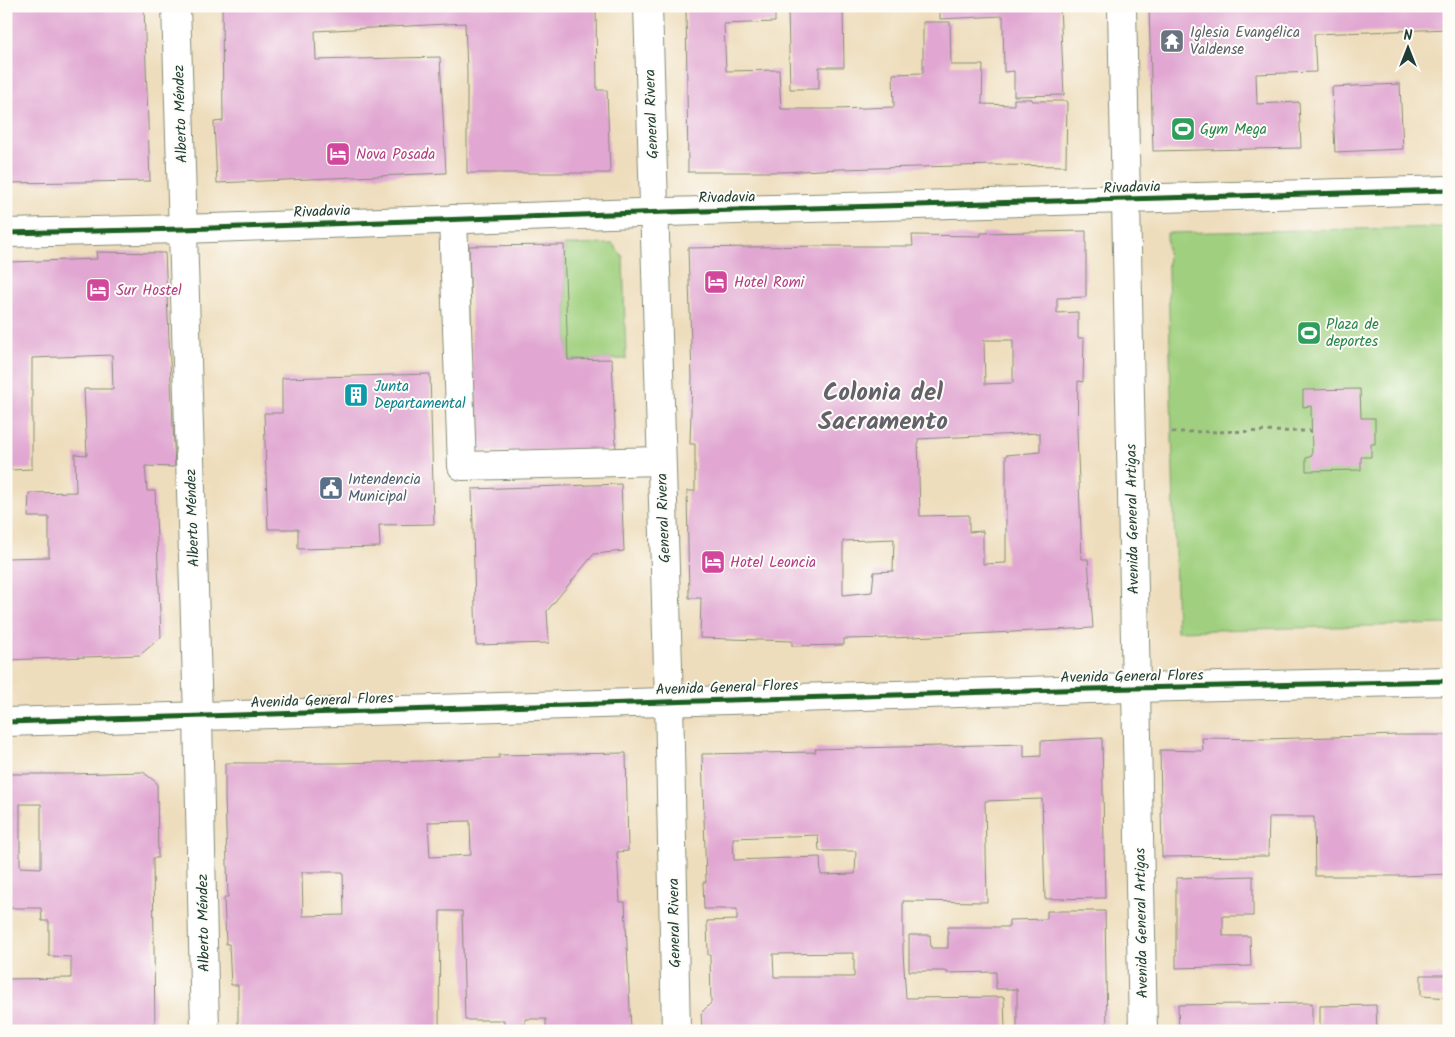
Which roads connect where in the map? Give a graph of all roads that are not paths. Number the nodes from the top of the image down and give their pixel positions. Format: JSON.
{"nodes":[{"id":1,"x":176,"y":6,"type":"edge"},
{"id":2,"x":648,"y":6,"type":"edge"},
{"id":3,"x":1122,"y":6,"type":"edge"},
{"id":4,"x":1449,"y":190,"type":"edge"},
{"id":5,"x":1127,"y":200,"type":"junction"},
{"id":6,"x":653,"y":212,"type":"junction"},
{"id":7,"x":453,"y":219,"type":"junction"},
{"id":8,"x":183,"y":229,"type":"junction"},
{"id":9,"x":6,"y":233,"type":"edge"},
{"id":10,"x":661,"y":461,"type":"junction"},
{"id":11,"x":1449,"y":682,"type":"edge"},
{"id":12,"x":1136,"y":688,"type":"junction"},
{"id":13,"x":669,"y":701,"type":"junction"},
{"id":14,"x":198,"y":717,"type":"junction"},
{"id":15,"x":6,"y":722,"type":"edge"},
{"id":16,"x":205,"y":1031,"type":"edge"},
{"id":17,"x":676,"y":1031,"type":"edge"},
{"id":18,"x":1143,"y":1031,"type":"edge"}],
"edges":[{"from":1,"to":8,"type":"street","name":"Alberto Méndez"},
{"from":2,"to":6,"type":"street","name":"General Rivera"},
{"from":3,"to":5,"type":"street","name":"Avenida General Artigas"},
{"from":4,"to":5,"type":"street","name":"Rivadavia"},
{"from":5,"to":6,"type":"street","name":"Rivadavia"},
{"from":5,"to":12,"type":"street","name":"Avenida General Artigas"},
{"from":6,"to":7,"type":"street","name":"Rivadavia"},
{"from":6,"to":10,"type":"street","name":"General Rivera"},
{"from":7,"to":8,"type":"street","name":"Rivadavia"},
{"from":7,"to":10,"type":"street"},
{"from":8,"to":9,"type":"street","name":"Rivadavia"},
{"from":8,"to":14,"type":"street","name":"Alberto Méndez"},
{"from":10,"to":13,"type":"street","name":"General Rivera"},
{"from":11,"to":12,"type":"street","name":"Avenida General Flores"},
{"from":12,"to":13,"type":"street","name":"Avenida General Flores"},
{"from":12,"to":18,"type":"street","name":"Avenida General Artigas"},
{"from":13,"to":14,"type":"street","name":"Avenida General Flores"},
{"from":13,"to":17,"type":"street","name":"General Rivera"},
{"from":14,"to":15,"type":"street","name":"Avenida General Flores"},
{"from":14,"to":16,"type":"street","name":"Alberto Méndez"}]}
